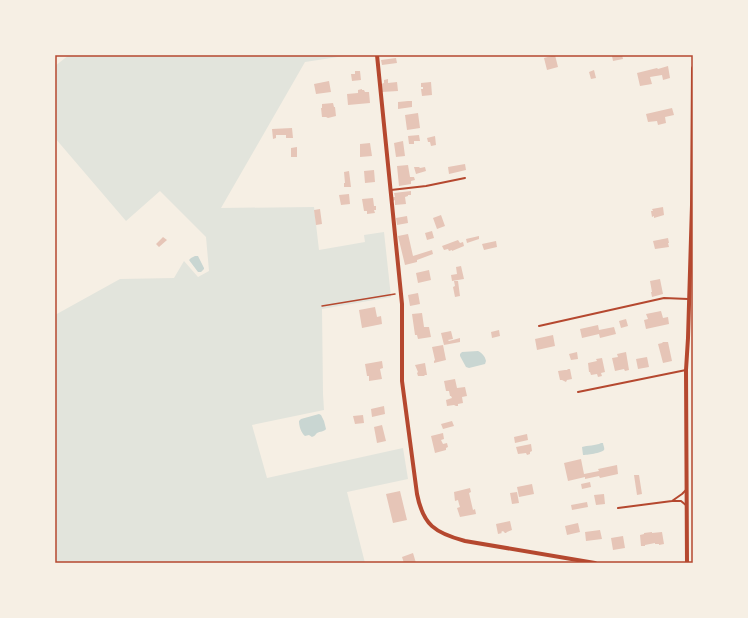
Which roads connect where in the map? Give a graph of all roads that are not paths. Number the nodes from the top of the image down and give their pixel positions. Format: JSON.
{"nodes":[{"id":1,"x":376,"y":55,"type":"edge"},
{"id":2,"x":693,"y":68,"type":"edge"},
{"id":3,"x":693,"y":118,"type":"edge"},
{"id":4,"x":465,"y":178,"type":"dead end"},
{"id":5,"x":390,"y":190,"type":"junction"},
{"id":6,"x":692,"y":205,"type":"edge"},
{"id":7,"x":689,"y":300,"type":"junction"},
{"id":8,"x":539,"y":326,"type":"dead end"},
{"id":9,"x":691,"y":338,"type":"edge"},
{"id":10,"x":686,"y":370,"type":"junction"},
{"id":11,"x":578,"y":392,"type":"dead end"},
{"id":12,"x":687,"y":489,"type":"junction"},
{"id":13,"x":672,"y":501,"type":"junction"},
{"id":14,"x":687,"y":506,"type":"junction"},
{"id":15,"x":618,"y":508,"type":"dead end"},
{"id":16,"x":693,"y":562,"type":"edge"},
{"id":17,"x":595,"y":563,"type":"edge"},
{"id":18,"x":687,"y":563,"type":"edge"}],
"edges":[{"from":1,"to":5,"type":"street"},
{"from":2,"to":3,"type":"street"},
{"from":3,"to":6,"type":"street"},
{"from":4,"to":5,"type":"lane"},
{"from":5,"to":17,"type":"street"},
{"from":6,"to":7,"type":"street"},
{"from":7,"to":8,"type":"lane"},
{"from":7,"to":9,"type":"street"},
{"from":9,"to":10,"type":"street"},
{"from":10,"to":11,"type":"lane"},
{"from":10,"to":12,"type":"street"},
{"from":12,"to":13,"type":"lane"},
{"from":12,"to":14,"type":"street"},
{"from":13,"to":14,"type":"lane"},
{"from":13,"to":15,"type":"lane"},
{"from":14,"to":18,"type":"street"},
{"from":16,"to":18,"type":"street"}]}
